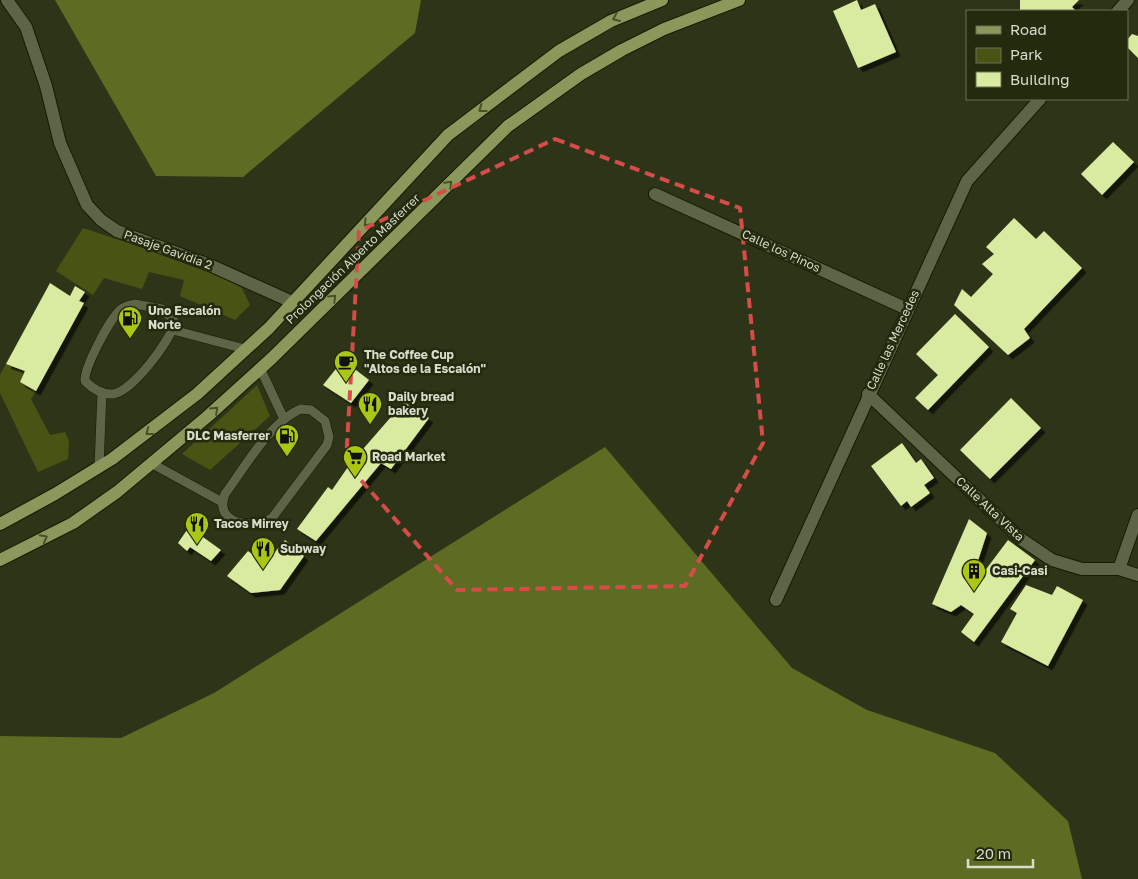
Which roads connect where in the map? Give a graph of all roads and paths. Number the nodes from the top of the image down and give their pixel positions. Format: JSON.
{"nodes":[{"id":1,"x":8,"y":0,"type":"edge"},
{"id":2,"x":662,"y":0,"type":"edge"},
{"id":3,"x":739,"y":0,"type":"edge"},
{"id":4,"x":1128,"y":0,"type":"edge"},
{"id":5,"x":1119,"y":10,"type":"edge"},
{"id":6,"x":1039,"y":100,"type":"edge"},
{"id":7,"x":655,"y":194,"type":"dead end"},
{"id":8,"x":292,"y":302,"type":"junction"},
{"id":9,"x":908,"y":309,"type":"junction"},
{"id":10,"x":173,"y":330,"type":"junction"},
{"id":11,"x":245,"y":350,"type":"junction"},
{"id":12,"x":260,"y":368,"type":"junction"},
{"id":13,"x":102,"y":392,"type":"junction"},
{"id":14,"x":868,"y":394,"type":"junction"},
{"id":15,"x":284,"y":419,"type":"junction"},
{"id":16,"x":151,"y":463,"type":"junction"},
{"id":17,"x":99,"y":467,"type":"junction"},
{"id":18,"x":222,"y":502,"type":"junction"},
{"id":19,"x":1138,"y":515,"type":"edge"},
{"id":20,"x":0,"y":524,"type":"edge"},
{"id":21,"x":0,"y":560,"type":"edge"},
{"id":22,"x":1118,"y":568,"type":"junction"},
{"id":23,"x":1138,"y":574,"type":"edge"},
{"id":24,"x":776,"y":600,"type":"dead end"}],
"edges":[{"from":1,"to":8,"type":"street","name":"Pasaje Gavidia 2"},
{"from":2,"to":8,"type":"main road","name":"Prolongación Alberto Masferrer","one_way":true},
{"from":12,"to":3,"type":"main road","name":"Prolongación Alberto Masferrer","one_way":true},
{"from":4,"to":5,"type":"street"},
{"from":6,"to":9,"type":"street","name":"Calle las Mercedes"},
{"from":7,"to":9,"type":"street","name":"Calle los Pinos"},
{"from":8,"to":11,"type":"main road","name":"Prolongación Alberto Masferrer"},
{"from":9,"to":14,"type":"street","name":"Calle las Mercedes"},
{"from":10,"to":11,"type":"lane"},
{"from":10,"to":13,"type":"lane"},
{"from":10,"to":13,"type":"lane"},
{"from":11,"to":17,"type":"main road","name":"Prolongación Alberto Masferrer","one_way":true},
{"from":12,"to":15,"type":"lane"},
{"from":16,"to":12,"type":"main road","name":"Prolongación Alberto Masferrer","one_way":true},
{"from":13,"to":17,"type":"lane"},
{"from":14,"to":22,"type":"street","name":"Calle Alta Vista"},
{"from":14,"to":24,"type":"street","name":"Calle las Mercedes"},
{"from":15,"to":18,"type":"lane"},
{"from":15,"to":18,"type":"lane"},
{"from":16,"to":18,"type":"lane"},
{"from":21,"to":16,"type":"main road","name":"Prolongación Alberto Masferrer","one_way":true},
{"from":17,"to":20,"type":"main road","name":"Prolongación Alberto Masferrer"},
{"from":19,"to":22,"type":"street"},
{"from":22,"to":23,"type":"street","name":"Calle Alta Vista"}]}
